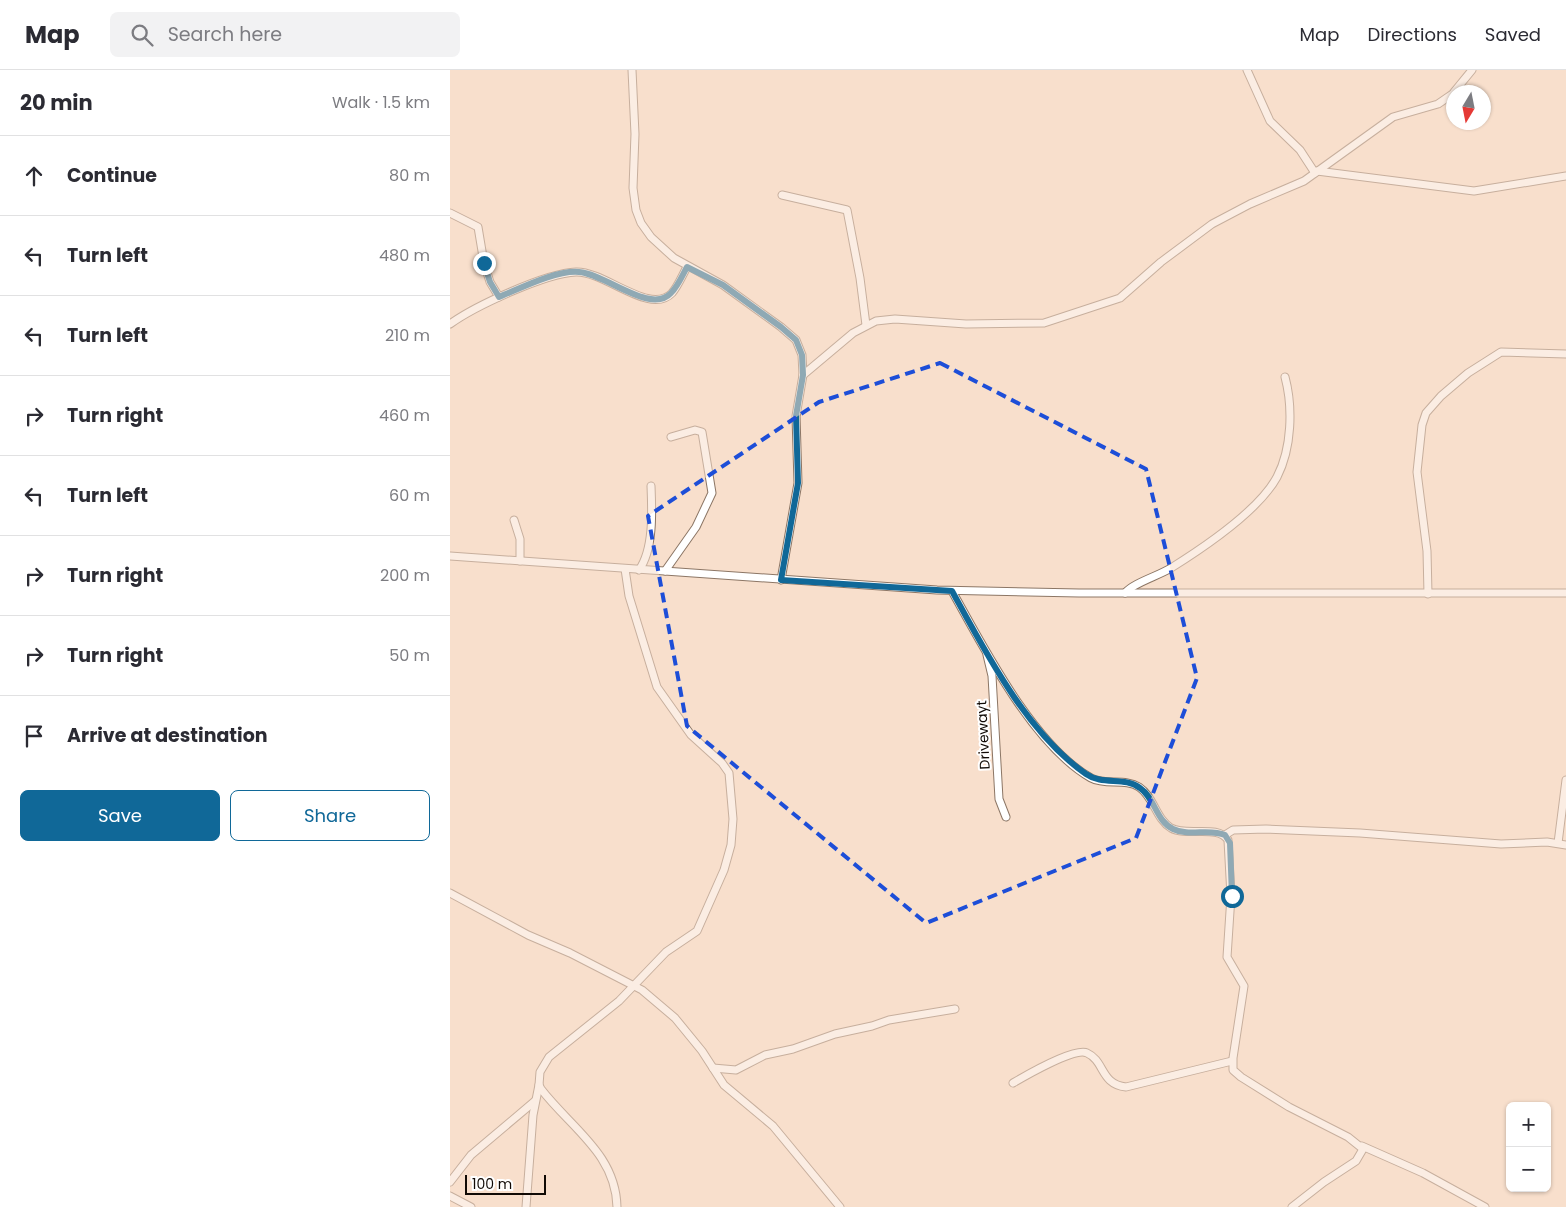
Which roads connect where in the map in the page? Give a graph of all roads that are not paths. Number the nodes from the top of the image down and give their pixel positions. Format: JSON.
{"nodes":[{"id":1,"x":632,"y":70,"type":"edge"},
{"id":2,"x":1247,"y":70,"type":"edge"},
{"id":3,"x":1472,"y":70,"type":"edge"},
{"id":4,"x":1460,"y":85,"type":"edge"},
{"id":5,"x":1446,"y":98,"type":"edge"},
{"id":6,"x":1316,"y":172,"type":"junction"},
{"id":7,"x":1566,"y":176,"type":"edge"},
{"id":8,"x":782,"y":195,"type":"dead end"},
{"id":9,"x":450,"y":213,"type":"edge"},
{"id":10,"x":687,"y":267,"type":"junction"},
{"id":11,"x":499,"y":297,"type":"junction"},
{"id":12,"x":450,"y":324,"type":"edge"},
{"id":13,"x":866,"y":325,"type":"junction"},
{"id":14,"x":1566,"y":354,"type":"edge"},
{"id":15,"x":803,"y":375,"type":"junction"},
{"id":16,"x":1285,"y":377,"type":"dead end"},
{"id":17,"x":671,"y":437,"type":"dead end"},
{"id":18,"x":651,"y":486,"type":"dead end"},
{"id":19,"x":514,"y":520,"type":"dead end"},
{"id":20,"x":450,"y":556,"type":"edge"},
{"id":21,"x":520,"y":561,"type":"junction"},
{"id":22,"x":625,"y":568,"type":"junction"},
{"id":23,"x":639,"y":570,"type":"junction"},
{"id":24,"x":665,"y":572,"type":"junction"},
{"id":25,"x":781,"y":580,"type":"junction"},
{"id":26,"x":952,"y":591,"type":"junction"},
{"id":27,"x":1125,"y":593,"type":"junction"},
{"id":28,"x":1566,"y":593,"type":"edge"},
{"id":29,"x":1428,"y":594,"type":"junction"},
{"id":30,"x":986,"y":650,"type":"junction"},
{"id":31,"x":1566,"y":780,"type":"edge"},
{"id":32,"x":1006,"y":817,"type":"dead end"},
{"id":33,"x":1225,"y":835,"type":"junction"},
{"id":34,"x":1558,"y":843,"type":"junction"},
{"id":35,"x":1566,"y":846,"type":"edge"},
{"id":36,"x":450,"y":893,"type":"edge"},
{"id":37,"x":634,"y":986,"type":"junction"},
{"id":38,"x":955,"y":1009,"type":"dead end"},
{"id":39,"x":1232,"y":1061,"type":"junction"},
{"id":40,"x":713,"y":1068,"type":"junction"},
{"id":41,"x":1013,"y":1083,"type":"dead end"},
{"id":42,"x":539,"y":1085,"type":"junction"},
{"id":43,"x":535,"y":1100,"type":"junction"},
{"id":44,"x":1362,"y":1146,"type":"junction"},
{"id":45,"x":450,"y":1182,"type":"edge"},
{"id":46,"x":450,"y":1196,"type":"edge"},
{"id":47,"x":471,"y":1207,"type":"edge"},
{"id":48,"x":526,"y":1207,"type":"edge"},
{"id":49,"x":617,"y":1207,"type":"edge"},
{"id":50,"x":840,"y":1207,"type":"edge"},
{"id":51,"x":1292,"y":1207,"type":"edge"},
{"id":52,"x":1485,"y":1207,"type":"edge"}],
"edges":[{"from":1,"to":10,"type":"street"},
{"from":2,"to":6,"type":"street"},
{"from":3,"to":4,"type":"street"},
{"from":5,"to":6,"type":"street"},
{"from":6,"to":7,"type":"street"},
{"from":6,"to":13,"type":"street"},
{"from":8,"to":13,"type":"street"},
{"from":9,"to":11,"type":"street"},
{"from":10,"to":11,"type":"street"},
{"from":10,"to":15,"type":"street"},
{"from":11,"to":12,"type":"street"},
{"from":13,"to":15,"type":"street"},
{"from":14,"to":29,"type":"street"},
{"from":15,"to":25,"type":"street"},
{"from":16,"to":27,"type":"street"},
{"from":17,"to":24,"type":"street"},
{"from":18,"to":23,"type":"street"},
{"from":19,"to":21,"type":"street"},
{"from":20,"to":21,"type":"street"},
{"from":21,"to":22,"type":"street"},
{"from":22,"to":23,"type":"street"},
{"from":22,"to":37,"type":"street"},
{"from":23,"to":24,"type":"street"},
{"from":24,"to":25,"type":"street"},
{"from":25,"to":26,"type":"street"},
{"from":26,"to":27,"type":"street"},
{"from":26,"to":30,"type":"street"},
{"from":27,"to":29,"type":"street"},
{"from":28,"to":29,"type":"street"},
{"from":30,"to":32,"type":"street","name":"Drivewayt"},
{"from":30,"to":33,"type":"street"},
{"from":31,"to":34,"type":"street"},
{"from":33,"to":34,"type":"street"},
{"from":33,"to":39,"type":"street"},
{"from":34,"to":35,"type":"street"},
{"from":36,"to":37,"type":"street"},
{"from":37,"to":40,"type":"street"},
{"from":37,"to":42,"type":"street"},
{"from":38,"to":40,"type":"street"},
{"from":39,"to":41,"type":"street"},
{"from":39,"to":44,"type":"street"},
{"from":40,"to":50,"type":"street"},
{"from":42,"to":43,"type":"street"},
{"from":42,"to":49,"type":"street"},
{"from":43,"to":45,"type":"street"},
{"from":43,"to":48,"type":"street"},
{"from":44,"to":51,"type":"street"},
{"from":44,"to":52,"type":"street"},
{"from":46,"to":47,"type":"street"}]}
